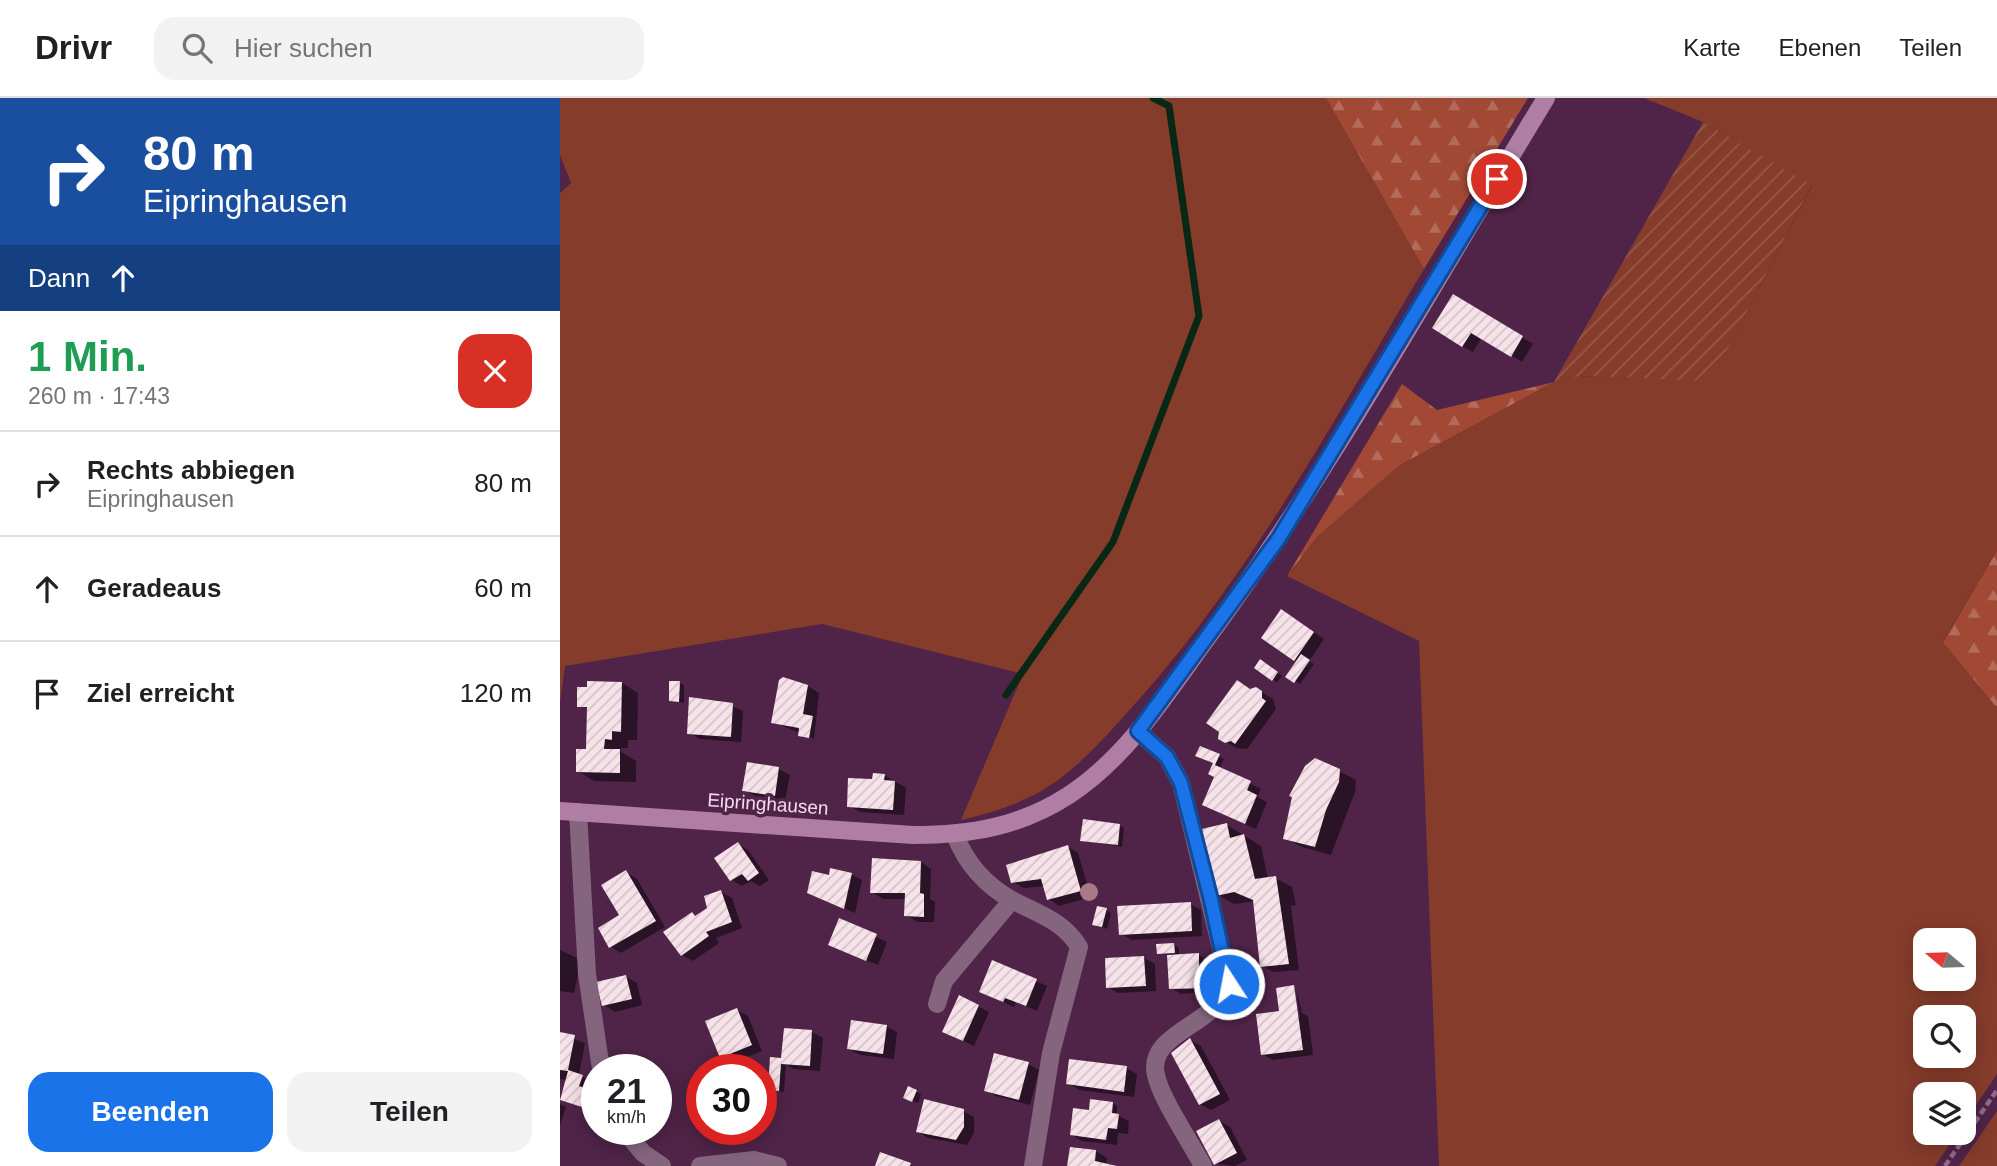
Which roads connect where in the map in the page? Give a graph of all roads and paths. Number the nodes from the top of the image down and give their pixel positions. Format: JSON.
{"nodes":[{"id":1,"x":1546,"y":98,"type":"edge"},
{"id":2,"x":1138,"y":731,"type":"junction"},
{"id":3,"x":560,"y":811,"type":"edge"},
{"id":4,"x":578,"y":812,"type":"junction"},
{"id":5,"x":956,"y":835,"type":"junction"},
{"id":6,"x":1012,"y":900,"type":"junction"},
{"id":7,"x":937,"y":1004,"type":"dead end"},
{"id":8,"x":599,"y":1054,"type":"edge"},
{"id":9,"x":1997,"y":1090,"type":"edge"},
{"id":10,"x":636,"y":1145,"type":"edge"},
{"id":11,"x":662,"y":1166,"type":"edge"},
{"id":12,"x":700,"y":1166,"type":"edge"},
{"id":13,"x":778,"y":1166,"type":"edge"},
{"id":14,"x":1032,"y":1166,"type":"edge"},
{"id":15,"x":1202,"y":1166,"type":"edge"},
{"id":16,"x":1945,"y":1166,"type":"edge"}],
"edges":[{"from":1,"to":2,"type":"main road","name":"Eipringhausen"},
{"from":2,"to":5,"type":"main road","name":"Eipringhausen"},
{"from":2,"to":15,"type":"street"},
{"from":3,"to":4,"type":"main road","name":"Eipringhausen"},
{"from":4,"to":5,"type":"main road","name":"Eipringhausen"},
{"from":4,"to":8,"type":"street"},
{"from":5,"to":6,"type":"street"},
{"from":6,"to":7,"type":"street"},
{"from":6,"to":14,"type":"street"},
{"from":9,"to":16,"type":"path"},
{"from":10,"to":11,"type":"street"},
{"from":12,"to":13,"type":"street"}]}
